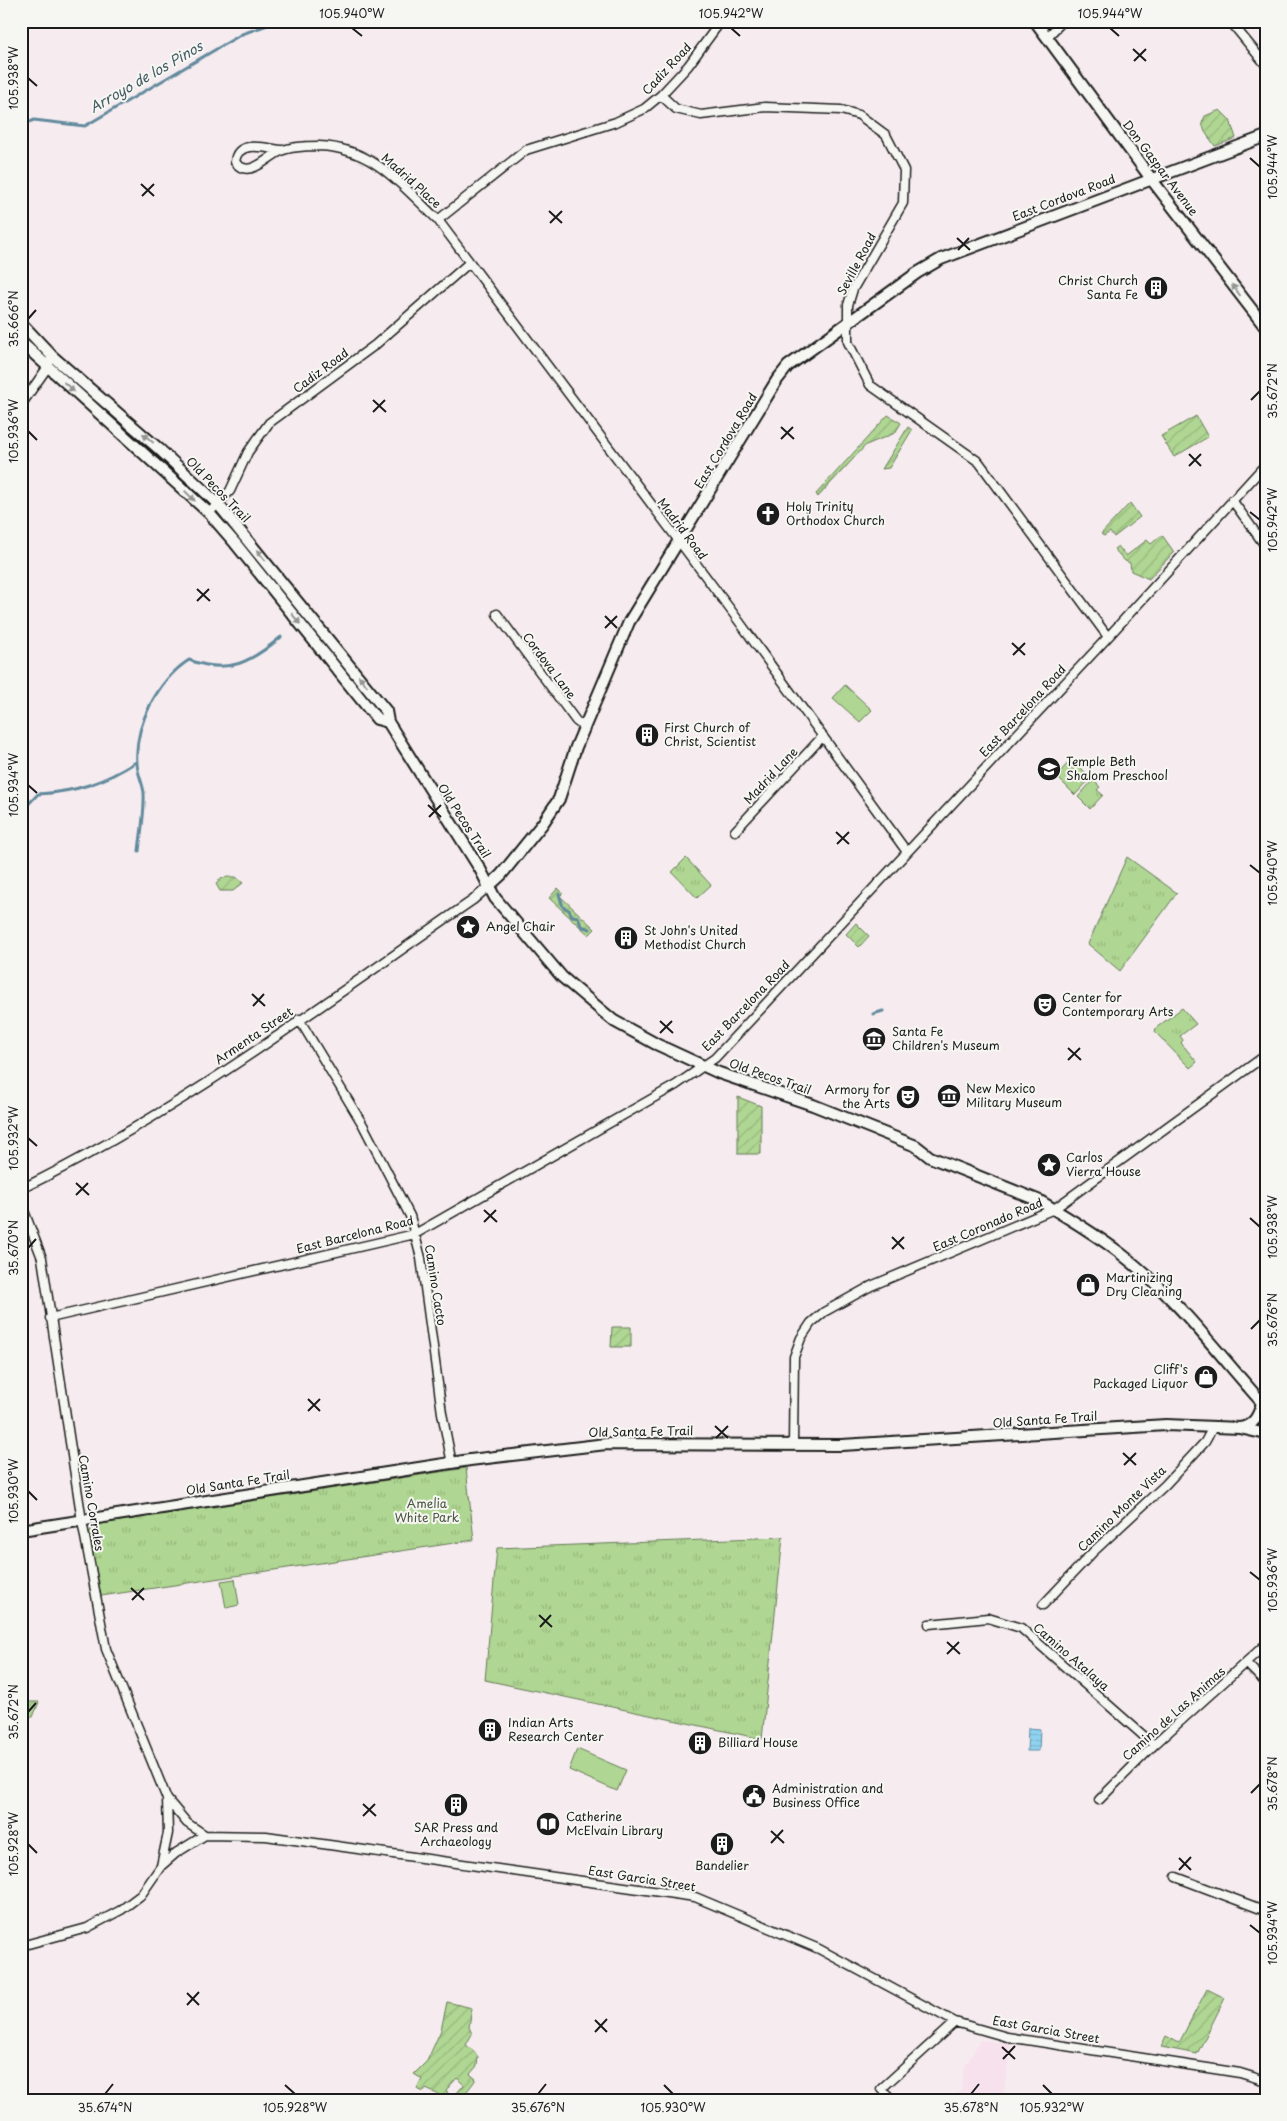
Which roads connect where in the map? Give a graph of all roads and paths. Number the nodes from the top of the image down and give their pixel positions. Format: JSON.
{"nodes":[{"id":1,"x":707,"y":21,"type":"edge"},
{"id":2,"x":1035,"y":21,"type":"edge"},
{"id":3,"x":1063,"y":21,"type":"edge"},
{"id":4,"x":1230,"y":21,"type":"edge"},
{"id":5,"x":719,"y":25,"type":"edge"},
{"id":6,"x":1047,"y":38,"type":"junction"},
{"id":7,"x":1266,"y":65,"type":"edge"},
{"id":8,"x":661,"y":95,"type":"junction"},
{"id":9,"x":1266,"y":136,"type":"edge"},
{"id":10,"x":281,"y":150,"type":"junction"},
{"id":11,"x":1152,"y":180,"type":"junction"},
{"id":12,"x":438,"y":220,"type":"junction"},
{"id":13,"x":469,"y":263,"type":"junction"},
{"id":14,"x":21,"y":323,"type":"edge"},
{"id":15,"x":847,"y":324,"type":"junction"},
{"id":16,"x":1266,"y":328,"type":"edge"},
{"id":17,"x":21,"y":342,"type":"edge"},
{"id":18,"x":52,"y":356,"type":"junction"},
{"id":19,"x":47,"y":368,"type":"junction"},
{"id":20,"x":21,"y":405,"type":"edge"},
{"id":21,"x":1266,"y":464,"type":"edge"},
{"id":22,"x":1232,"y":500,"type":"junction"},
{"id":23,"x":218,"y":504,"type":"junction"},
{"id":24,"x":209,"y":514,"type":"junction"},
{"id":25,"x":678,"y":543,"type":"junction"},
{"id":26,"x":1266,"y":547,"type":"edge"},
{"id":27,"x":497,"y":614,"type":"dead end"},
{"id":28,"x":1108,"y":637,"type":"junction"},
{"id":29,"x":388,"y":722,"type":"junction"},
{"id":30,"x":585,"y":728,"type":"junction"},
{"id":31,"x":824,"y":736,"type":"junction"},
{"id":32,"x":735,"y":831,"type":"dead end"},
{"id":33,"x":907,"y":852,"type":"junction"},
{"id":34,"x":489,"y":886,"type":"junction"},
{"id":35,"x":300,"y":1019,"type":"junction"},
{"id":36,"x":1266,"y":1055,"type":"edge"},
{"id":37,"x":704,"y":1065,"type":"junction"},
{"id":38,"x":21,"y":1189,"type":"edge"},
{"id":39,"x":21,"y":1203,"type":"edge"},
{"id":40,"x":1054,"y":1209,"type":"junction"},
{"id":41,"x":415,"y":1234,"type":"junction"},
{"id":42,"x":50,"y":1318,"type":"junction"},
{"id":43,"x":1264,"y":1403,"type":"edge"},
{"id":44,"x":1213,"y":1427,"type":"junction"},
{"id":45,"x":1240,"y":1428,"type":"junction"},
{"id":46,"x":1266,"y":1434,"type":"edge"},
{"id":47,"x":793,"y":1445,"type":"junction"},
{"id":48,"x":452,"y":1464,"type":"junction"},
{"id":49,"x":82,"y":1521,"type":"junction"},
{"id":50,"x":21,"y":1530,"type":"edge"},
{"id":51,"x":1043,"y":1605,"type":"dead end"},
{"id":52,"x":929,"y":1624,"type":"dead end"},
{"id":53,"x":1266,"y":1644,"type":"edge"},
{"id":54,"x":1246,"y":1663,"type":"junction"},
{"id":55,"x":1266,"y":1683,"type":"edge"},
{"id":56,"x":1154,"y":1745,"type":"junction"},
{"id":57,"x":167,"y":1799,"type":"junction"},
{"id":58,"x":1099,"y":1800,"type":"dead end"},
{"id":59,"x":205,"y":1835,"type":"junction"},
{"id":60,"x":161,"y":1866,"type":"junction"},
{"id":61,"x":1176,"y":1877,"type":"dead end"},
{"id":62,"x":1266,"y":1911,"type":"edge"},
{"id":63,"x":21,"y":1946,"type":"edge"},
{"id":64,"x":955,"y":2022,"type":"junction"},
{"id":65,"x":1266,"y":2081,"type":"edge"},
{"id":66,"x":892,"y":2100,"type":"edge"}],
"edges":[{"from":1,"to":5,"type":"street"},
{"from":2,"to":6,"type":"street","name":"Don Gaspar Avenue"},
{"from":3,"to":6,"type":"street"},
{"from":4,"to":7,"type":"street"},
{"from":5,"to":8,"type":"street","name":"Cadiz Road"},
{"from":6,"to":11,"type":"street","name":"Don Gaspar Avenue"},
{"from":8,"to":12,"type":"street","name":"Cadiz Road"},
{"from":8,"to":15,"type":"street","name":"Seville Road"},
{"from":9,"to":11,"type":"street","name":"East Cordova Road"},
{"from":10,"to":10,"type":"street","name":"Madrid Place"},
{"from":10,"to":12,"type":"street","name":"Madrid Place"},
{"from":11,"to":15,"type":"street","name":"East Cordova Road"},
{"from":16,"to":11,"type":"street","name":"Don Gaspar Avenue","one_way":true},
{"from":12,"to":13,"type":"street","name":"Madrid Road"},
{"from":13,"to":23,"type":"street","name":"Cadiz Road"},
{"from":13,"to":25,"type":"street","name":"Madrid Road"},
{"from":14,"to":18,"type":"street","name":"Old Pecos Trail"},
{"from":15,"to":25,"type":"street","name":"East Cordova Road"},
{"from":15,"to":28,"type":"street","name":"Seville Road"},
{"from":17,"to":19,"type":"street","name":"Old Pecos Trail"},
{"from":18,"to":19,"type":"street"},
{"from":23,"to":18,"type":"street","name":"Old Pecos Trail","one_way":true},
{"from":19,"to":20,"type":"street"},
{"from":19,"to":24,"type":"street","name":"Old Pecos Trail","one_way":true},
{"from":21,"to":22,"type":"street","name":"East Barcelona Road"},
{"from":22,"to":26,"type":"street"},
{"from":22,"to":28,"type":"street","name":"East Barcelona Road"},
{"from":23,"to":24,"type":"street","name":"Cadiz Road"},
{"from":29,"to":23,"type":"street","name":"Old Pecos Trail","one_way":true},
{"from":24,"to":29,"type":"street","name":"Old Pecos Trail","one_way":true},
{"from":25,"to":30,"type":"street","name":"East Cordova Road"},
{"from":25,"to":31,"type":"street","name":"Madrid Road"},
{"from":27,"to":30,"type":"street","name":"Cordova Lane"},
{"from":28,"to":33,"type":"street","name":"East Barcelona Road"},
{"from":29,"to":34,"type":"street","name":"Old Pecos Trail"},
{"from":30,"to":34,"type":"street","name":"East Cordova Road"},
{"from":31,"to":32,"type":"street","name":"Madrid Lane"},
{"from":31,"to":33,"type":"street","name":"Madrid Road"},
{"from":33,"to":37,"type":"street","name":"East Barcelona Road"},
{"from":34,"to":35,"type":"street","name":"Armenta Street"},
{"from":34,"to":37,"type":"street","name":"Old Pecos Trail"},
{"from":35,"to":38,"type":"street","name":"Armenta Street"},
{"from":35,"to":41,"type":"street","name":"Camino Cacto"},
{"from":36,"to":40,"type":"street","name":"East Coronado Road"},
{"from":37,"to":40,"type":"street","name":"Old Pecos Trail"},
{"from":37,"to":41,"type":"street","name":"East Barcelona Road"},
{"from":39,"to":42,"type":"street","name":"Camino Corrales"},
{"from":40,"to":43,"type":"street","name":"Old Pecos Trail"},
{"from":40,"to":47,"type":"street","name":"East Coronado Road"},
{"from":41,"to":42,"type":"street","name":"East Barcelona Road"},
{"from":41,"to":48,"type":"street","name":"Camino Cacto"},
{"from":42,"to":49,"type":"street","name":"Camino Corrales"},
{"from":43,"to":45,"type":"street"},
{"from":44,"to":45,"type":"street","name":"Old Santa Fe Trail"},
{"from":44,"to":47,"type":"street","name":"Old Santa Fe Trail"},
{"from":44,"to":51,"type":"street","name":"Camino Monte Vista"},
{"from":45,"to":46,"type":"street","name":"Old Santa Fe Trail"},
{"from":47,"to":48,"type":"street","name":"Old Santa Fe Trail"},
{"from":48,"to":49,"type":"street","name":"Old Santa Fe Trail"},
{"from":49,"to":50,"type":"street","name":"Old Santa Fe Trail"},
{"from":49,"to":57,"type":"street","name":"Camino Corrales"},
{"from":52,"to":56,"type":"street","name":"Camino Atalaya"},
{"from":53,"to":54,"type":"street","name":"Camino de Las Animas"},
{"from":54,"to":55,"type":"street"},
{"from":54,"to":56,"type":"street","name":"Camino de Las Animas"},
{"from":56,"to":58,"type":"street","name":"Camino de Las Animas"},
{"from":57,"to":59,"type":"street","name":"Camino Corrales"},
{"from":57,"to":60,"type":"street","name":"Camino Corrales"},
{"from":59,"to":60,"type":"street"},
{"from":59,"to":64,"type":"street","name":"East Garcia Street"},
{"from":60,"to":63,"type":"street"},
{"from":61,"to":62,"type":"street"},
{"from":64,"to":65,"type":"street","name":"East Garcia Street"},
{"from":64,"to":66,"type":"street"}]}
